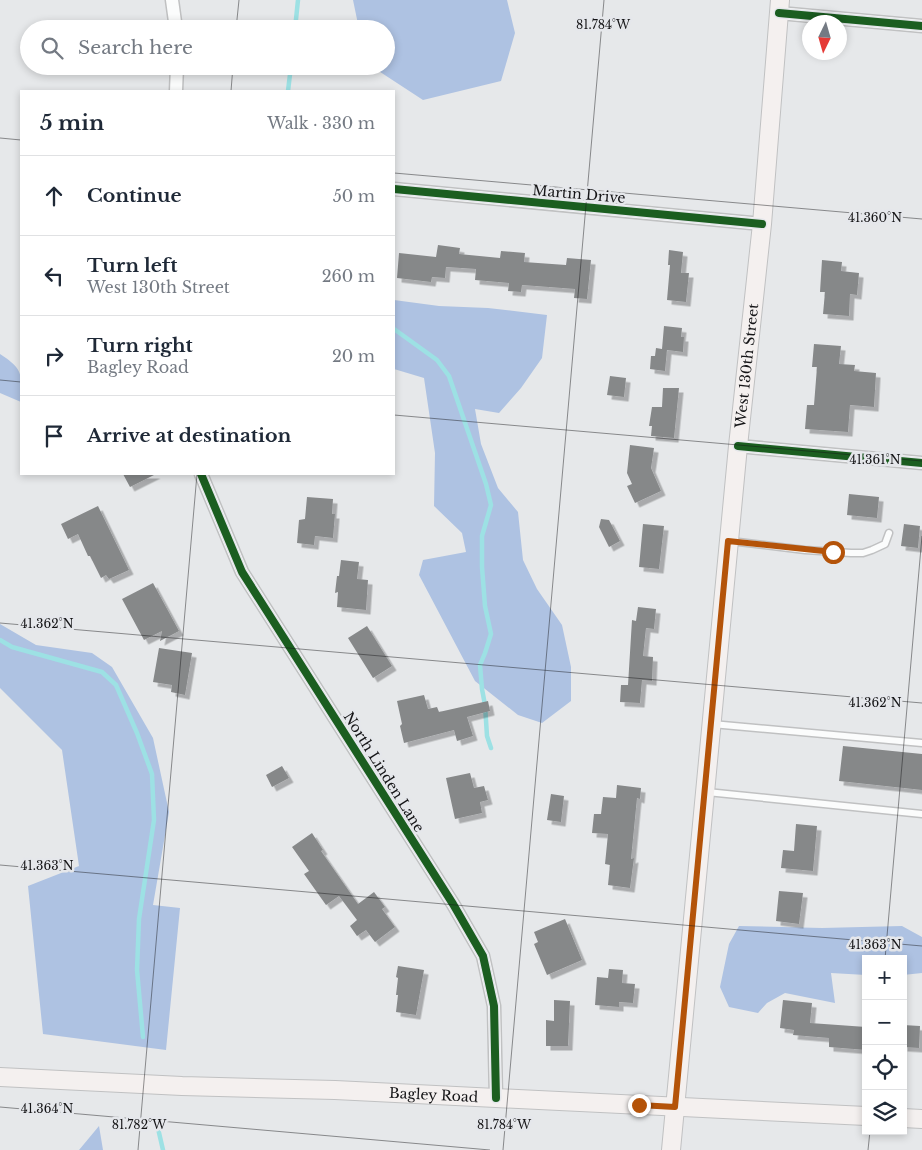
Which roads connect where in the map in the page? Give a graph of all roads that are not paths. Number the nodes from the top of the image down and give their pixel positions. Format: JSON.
{"nodes":[{"id":1,"x":172,"y":0,"type":"edge"},
{"id":2,"x":780,"y":7,"type":"edge"},
{"id":3,"x":175,"y":20,"type":"edge"},
{"id":4,"x":922,"y":26,"type":"edge"},
{"id":5,"x":177,"y":75,"type":"edge"},
{"id":6,"x":176,"y":90,"type":"edge"},
{"id":7,"x":395,"y":189,"type":"edge"},
{"id":8,"x":762,"y":224,"type":"junction"},
{"id":9,"x":738,"y":446,"type":"junction"},
{"id":10,"x":922,"y":463,"type":"edge"},
{"id":11,"x":201,"y":475,"type":"edge"},
{"id":12,"x":889,"y":533,"type":"dead end"},
{"id":13,"x":728,"y":541,"type":"junction"},
{"id":14,"x":711,"y":724,"type":"junction"},
{"id":15,"x":922,"y":743,"type":"edge"},
{"id":16,"x":705,"y":791,"type":"junction"},
{"id":17,"x":922,"y":814,"type":"edge"},
{"id":18,"x":0,"y":1077,"type":"edge"},
{"id":19,"x":496,"y":1098,"type":"junction"},
{"id":20,"x":675,"y":1107,"type":"junction"},
{"id":21,"x":862,"y":1116,"type":"edge"},
{"id":22,"x":907,"y":1118,"type":"edge"},
{"id":23,"x":922,"y":1119,"type":"edge"},
{"id":24,"x":671,"y":1150,"type":"edge"}],
"edges":[{"from":1,"to":3,"type":"street"},
{"from":2,"to":4,"type":"street"},
{"from":2,"to":8,"type":"main road","name":"West 130th Street"},
{"from":5,"to":6,"type":"street"},
{"from":7,"to":8,"type":"street","name":"Martin Drive"},
{"from":8,"to":9,"type":"main road","name":"West 130th Street"},
{"from":9,"to":10,"type":"street"},
{"from":9,"to":13,"type":"main road","name":"West 130th Street"},
{"from":11,"to":19,"type":"street","name":"North Linden Lane"},
{"from":12,"to":13,"type":"lane"},
{"from":13,"to":14,"type":"main road","name":"West 130th Street"},
{"from":14,"to":15,"type":"lane"},
{"from":14,"to":16,"type":"main road","name":"West 130th Street"},
{"from":16,"to":17,"type":"lane"},
{"from":16,"to":20,"type":"main road","name":"West 130th Street"},
{"from":18,"to":19,"type":"main road","name":"Bagley Road"},
{"from":19,"to":20,"type":"main road","name":"Bagley Road"},
{"from":20,"to":21,"type":"main road","name":"Bagley Road"},
{"from":20,"to":24,"type":"main road","name":"West 130th Street"},
{"from":22,"to":23,"type":"main road"}]}
